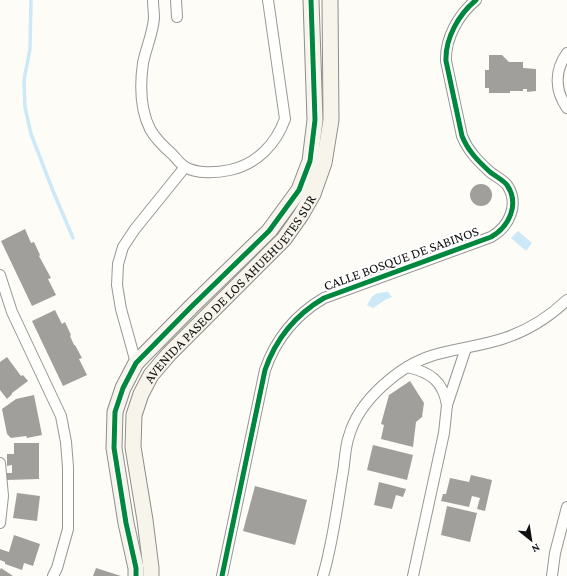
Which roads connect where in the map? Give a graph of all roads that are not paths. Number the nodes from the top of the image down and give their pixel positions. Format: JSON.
{"nodes":[{"id":1,"x":153,"y":0,"type":"edge"},
{"id":2,"x":176,"y":0,"type":"edge"},
{"id":3,"x":268,"y":0,"type":"edge"},
{"id":4,"x":311,"y":0,"type":"edge"},
{"id":5,"x":330,"y":0,"type":"edge"},
{"id":6,"x":476,"y":0,"type":"edge"},
{"id":7,"x":177,"y":17,"type":"dead end"},
{"id":8,"x":567,"y":53,"type":"edge"},
{"id":9,"x":567,"y":108,"type":"edge"},
{"id":10,"x":184,"y":167,"type":"junction"},
{"id":11,"x":0,"y":275,"type":"edge"},
{"id":12,"x":567,"y":300,"type":"edge"},
{"id":13,"x":191,"y":307,"type":"junction"},
{"id":14,"x":202,"y":320,"type":"junction"},
{"id":15,"x":466,"y":348,"type":"junction"},
{"id":16,"x":136,"y":363,"type":"junction"},
{"id":17,"x":407,"y":367,"type":"junction"},
{"id":18,"x":447,"y":405,"type":"junction"},
{"id":19,"x":133,"y":447,"type":"junction"},
{"id":20,"x":114,"y":448,"type":"junction"},
{"id":21,"x":0,"y":463,"type":"edge"},
{"id":22,"x":567,"y":507,"type":"edge"},
{"id":23,"x":0,"y":523,"type":"edge"},
{"id":24,"x":53,"y":576,"type":"edge"},
{"id":25,"x":136,"y":576,"type":"edge"},
{"id":26,"x":150,"y":576,"type":"edge"},
{"id":27,"x":222,"y":576,"type":"edge"},
{"id":28,"x":323,"y":576,"type":"edge"},
{"id":29,"x":413,"y":576,"type":"edge"},
{"id":30,"x":552,"y":576,"type":"edge"}],
"edges":[{"from":1,"to":10,"type":"street"},
{"from":2,"to":7,"type":"street"},
{"from":3,"to":10,"type":"street"},
{"from":4,"to":13,"type":"street","name":"AVENIDA PASEO DE LOS AHUEHUETES SUR"},
{"from":5,"to":14,"type":"street","name":"AVENIDA PASEO DE LOS AHUEHUETES SUR"},
{"from":6,"to":27,"type":"street","name":"CALLE BOSQUE DE SABINOS"},
{"from":8,"to":9,"type":"street"},
{"from":10,"to":16,"type":"street"},
{"from":11,"to":24,"type":"street"},
{"from":12,"to":15,"type":"street"},
{"from":13,"to":14,"type":"street"},
{"from":13,"to":16,"type":"street","name":"AVENIDA PASEO DE LOS AHUEHUETES SUR"},
{"from":14,"to":19,"type":"street","name":"AVENIDA PASEO DE LOS AHUEHUETES SUR"},
{"from":15,"to":17,"type":"street"},
{"from":15,"to":18,"type":"street"},
{"from":16,"to":20,"type":"street","name":"AVENIDA PASEO DE LOS AHUEHUETES SUR"},
{"from":17,"to":18,"type":"street"},
{"from":17,"to":28,"type":"street"},
{"from":18,"to":29,"type":"street"},
{"from":19,"to":20,"type":"street"},
{"from":19,"to":26,"type":"street","name":"AVENIDA PASEO DE LOS AHUEHUETES SUR"},
{"from":20,"to":25,"type":"street","name":"AVENIDA PASEO DE LOS AHUEHUETES SUR"},
{"from":21,"to":23,"type":"street"},
{"from":22,"to":30,"type":"street"}]}
